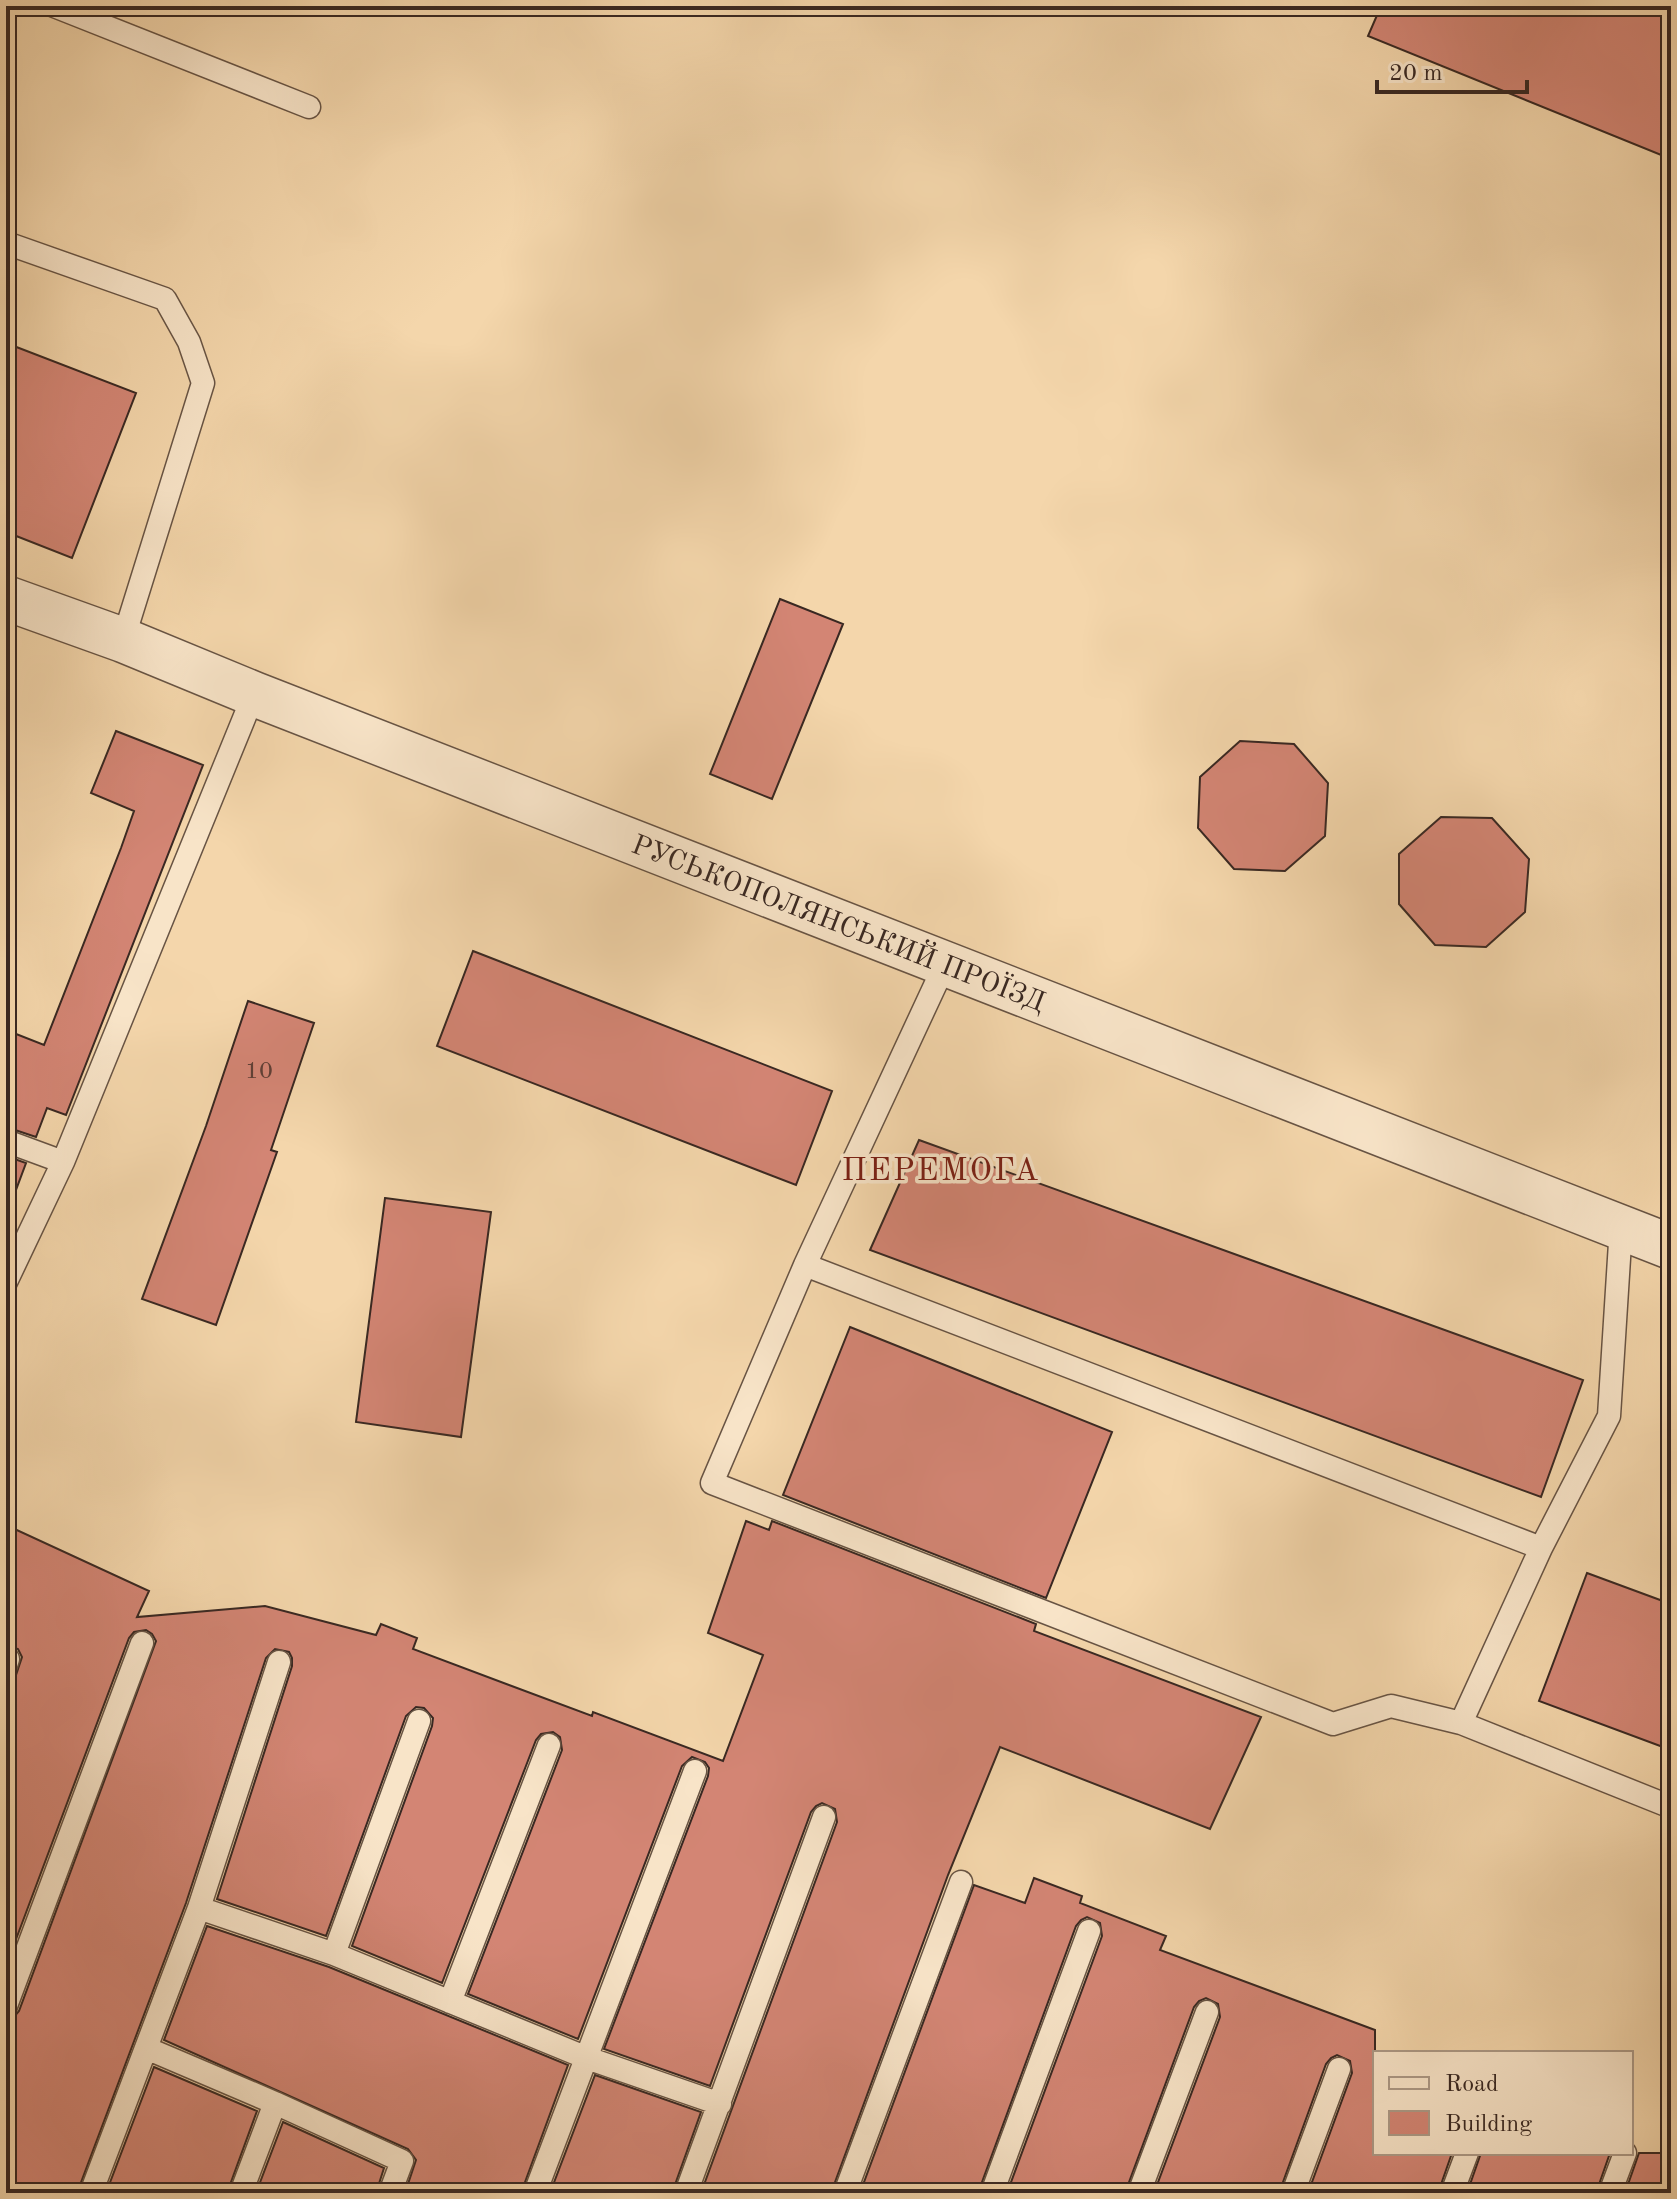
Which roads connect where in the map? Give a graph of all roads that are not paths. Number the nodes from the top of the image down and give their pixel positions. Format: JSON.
{"nodes":[{"id":1,"x":54,"y":6,"type":"edge"},
{"id":2,"x":309,"y":107,"type":"dead end"},
{"id":3,"x":6,"y":243,"type":"edge"},
{"id":4,"x":6,"y":598,"type":"edge"},
{"id":5,"x":123,"y":640,"type":"junction"},
{"id":6,"x":254,"y":694,"type":"junction"},
{"id":7,"x":946,"y":962,"type":"junction"},
{"id":8,"x":6,"y":1141,"type":"edge"},
{"id":9,"x":63,"y":1162,"type":"junction"},
{"id":10,"x":1621,"y":1227,"type":"junction"},
{"id":11,"x":1671,"y":1247,"type":"edge"},
{"id":12,"x":805,"y":1265,"type":"junction"},
{"id":13,"x":6,"y":1282,"type":"edge"},
{"id":14,"x":1541,"y":1548,"type":"junction"},
{"id":15,"x":142,"y":1643,"type":"dead end"},
{"id":16,"x":279,"y":1662,"type":"dead end"},
{"id":17,"x":419,"y":1721,"type":"dead end"},
{"id":18,"x":1461,"y":1723,"type":"junction"},
{"id":19,"x":549,"y":1745,"type":"dead end"},
{"id":20,"x":695,"y":1771,"type":"dead end"},
{"id":21,"x":1671,"y":1807,"type":"edge"},
{"id":22,"x":824,"y":1817,"type":"dead end"},
{"id":23,"x":961,"y":1882,"type":"dead end"},
{"id":24,"x":199,"y":1908,"type":"junction"},
{"id":25,"x":1089,"y":1931,"type":"dead end"},
{"id":26,"x":334,"y":1954,"type":"junction"},
{"id":27,"x":450,"y":2002,"type":"junction"},
{"id":28,"x":6,"y":2006,"type":"edge"},
{"id":29,"x":1207,"y":2012,"type":"dead end"},
{"id":30,"x":146,"y":2048,"type":"junction"},
{"id":31,"x":587,"y":2058,"type":"junction"},
{"id":32,"x":1339,"y":2069,"type":"dead end"},
{"id":33,"x":275,"y":2103,"type":"junction"},
{"id":34,"x":720,"y":2104,"type":"junction"},
{"id":35,"x":1466,"y":2155,"type":"edge"},
{"id":36,"x":1624,"y":2155,"type":"edge"},
{"id":37,"x":91,"y":2193,"type":"edge"},
{"id":38,"x":241,"y":2193,"type":"edge"},
{"id":39,"x":390,"y":2193,"type":"edge"},
{"id":40,"x":535,"y":2193,"type":"edge"},
{"id":41,"x":686,"y":2193,"type":"edge"},
{"id":42,"x":845,"y":2193,"type":"edge"},
{"id":43,"x":992,"y":2193,"type":"edge"},
{"id":44,"x":1139,"y":2193,"type":"edge"},
{"id":45,"x":1293,"y":2193,"type":"edge"},
{"id":46,"x":1452,"y":2193,"type":"edge"},
{"id":47,"x":1610,"y":2193,"type":"edge"}],
"edges":[{"from":1,"to":2,"type":"lane"},
{"from":3,"to":5,"type":"lane"},
{"from":4,"to":5,"type":"street","name":"РУСЬКОПОЛЯНСЬКИЙ ПРОЇЗД"},
{"from":5,"to":6,"type":"street","name":"РУСЬКОПОЛЯНСЬКИЙ ПРОЇЗД"},
{"from":6,"to":7,"type":"street","name":"РУСЬКОПОЛЯНСЬКИЙ ПРОЇЗД"},
{"from":6,"to":9,"type":"lane"},
{"from":7,"to":10,"type":"street","name":"РУСЬКОПОЛЯНСЬКИЙ ПРОЇЗД"},
{"from":7,"to":12,"type":"lane"},
{"from":8,"to":9,"type":"lane"},
{"from":9,"to":13,"type":"lane"},
{"from":10,"to":11,"type":"street","name":"РУСЬКОПОЛЯНСЬКИЙ ПРОЇЗД"},
{"from":10,"to":14,"type":"lane"},
{"from":12,"to":14,"type":"lane"},
{"from":12,"to":18,"type":"lane"},
{"from":14,"to":18,"type":"lane"},
{"from":15,"to":28,"type":"lane"},
{"from":16,"to":24,"type":"lane"},
{"from":17,"to":26,"type":"lane"},
{"from":18,"to":21,"type":"lane"},
{"from":19,"to":27,"type":"lane"},
{"from":20,"to":31,"type":"lane"},
{"from":22,"to":34,"type":"lane"},
{"from":23,"to":42,"type":"lane"},
{"from":24,"to":26,"type":"lane"},
{"from":24,"to":30,"type":"lane"},
{"from":25,"to":43,"type":"lane"},
{"from":26,"to":27,"type":"lane"},
{"from":27,"to":31,"type":"lane"},
{"from":29,"to":44,"type":"lane"},
{"from":30,"to":33,"type":"lane"},
{"from":30,"to":37,"type":"lane"},
{"from":31,"to":34,"type":"lane"},
{"from":31,"to":40,"type":"lane"},
{"from":32,"to":45,"type":"lane"},
{"from":33,"to":38,"type":"lane"},
{"from":33,"to":39,"type":"lane"},
{"from":34,"to":41,"type":"lane"},
{"from":35,"to":46,"type":"lane"},
{"from":36,"to":47,"type":"lane"}]}
